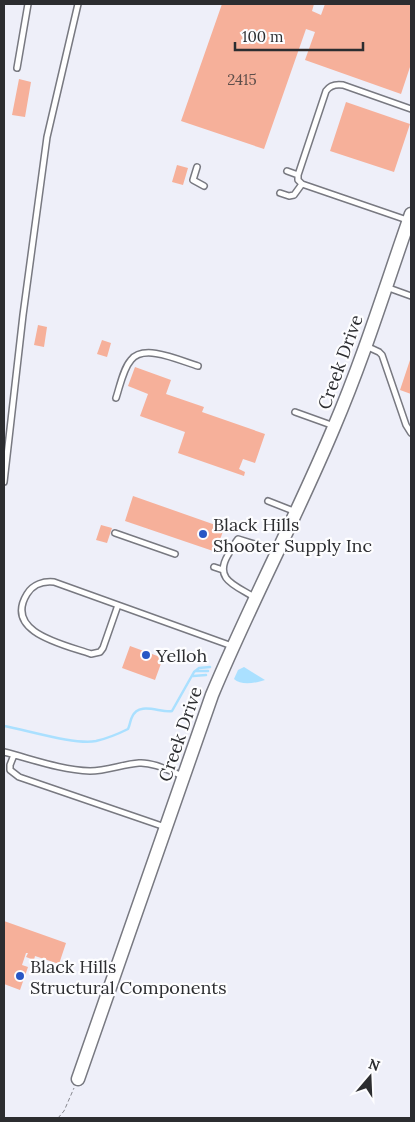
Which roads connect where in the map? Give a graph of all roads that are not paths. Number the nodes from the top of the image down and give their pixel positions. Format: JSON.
{"nodes":[{"id":1,"x":28,"y":4,"type":"edge"},
{"id":2,"x":78,"y":4,"type":"edge"},
{"id":3,"x":17,"y":68,"type":"dead end"},
{"id":4,"x":411,"y":109,"type":"edge"},
{"id":5,"x":197,"y":167,"type":"dead end"},
{"id":6,"x":287,"y":171,"type":"dead end"},
{"id":7,"x":298,"y":175,"type":"junction"},
{"id":8,"x":302,"y":184,"type":"junction"},
{"id":9,"x":204,"y":186,"type":"dead end"},
{"id":10,"x":280,"y":192,"type":"dead end"},
{"id":11,"x":410,"y":217,"type":"edge"},
{"id":12,"x":386,"y":287,"type":"junction"},
{"id":13,"x":411,"y":296,"type":"edge"},
{"id":14,"x":366,"y":346,"type":"junction"},
{"id":15,"x":198,"y":366,"type":"dead end"},
{"id":16,"x":116,"y":398,"type":"dead end"},
{"id":17,"x":295,"y":412,"type":"dead end"},
{"id":18,"x":335,"y":426,"type":"junction"},
{"id":19,"x":411,"y":433,"type":"edge"},
{"id":20,"x":4,"y":482,"type":"edge"},
{"id":21,"x":268,"y":501,"type":"dead end"},
{"id":22,"x":297,"y":512,"type":"junction"},
{"id":23,"x":115,"y":533,"type":"dead end"},
{"id":24,"x":278,"y":551,"type":"junction"},
{"id":25,"x":175,"y":554,"type":"dead end"},
{"id":26,"x":214,"y":567,"type":"dead end"},
{"id":27,"x":223,"y":570,"type":"junction"},
{"id":28,"x":255,"y":597,"type":"junction"},
{"id":29,"x":118,"y":606,"type":"junction"},
{"id":30,"x":232,"y":646,"type":"junction"},
{"id":31,"x":4,"y":752,"type":"edge"},
{"id":32,"x":14,"y":755,"type":"junction"},
{"id":33,"x":184,"y":776,"type":"junction"},
{"id":34,"x":166,"y":827,"type":"junction"},
{"id":35,"x":78,"y":1079,"type":"road end"}],
"edges":[{"from":1,"to":3,"type":"lane"},
{"from":2,"to":20,"type":"lane"},
{"from":4,"to":7,"type":"lane"},
{"from":5,"to":9,"type":"lane"},
{"from":6,"to":7,"type":"lane"},
{"from":7,"to":8,"type":"lane"},
{"from":8,"to":10,"type":"lane"},
{"from":8,"to":11,"type":"lane"},
{"from":11,"to":12,"type":"street","name":"Creek Drive"},
{"from":12,"to":13,"type":"lane"},
{"from":12,"to":14,"type":"street","name":"Creek Drive"},
{"from":14,"to":18,"type":"street","name":"Creek Drive"},
{"from":14,"to":19,"type":"lane"},
{"from":15,"to":16,"type":"lane"},
{"from":17,"to":18,"type":"lane"},
{"from":18,"to":22,"type":"street","name":"Creek Drive"},
{"from":21,"to":22,"type":"lane"},
{"from":22,"to":24,"type":"street","name":"Creek Drive"},
{"from":23,"to":25,"type":"lane"},
{"from":24,"to":27,"type":"lane"},
{"from":24,"to":28,"type":"street","name":"Creek Drive"},
{"from":26,"to":27,"type":"lane"},
{"from":27,"to":28,"type":"lane"},
{"from":28,"to":30,"type":"street","name":"Creek Drive"},
{"from":29,"to":29,"type":"lane"},
{"from":29,"to":30,"type":"lane"},
{"from":30,"to":33,"type":"street","name":"Creek Drive"},
{"from":31,"to":32,"type":"lane"},
{"from":32,"to":33,"type":"lane"},
{"from":32,"to":34,"type":"lane"},
{"from":33,"to":34,"type":"street","name":"Creek Drive"},
{"from":34,"to":35,"type":"street","name":"Creek Drive"}]}
